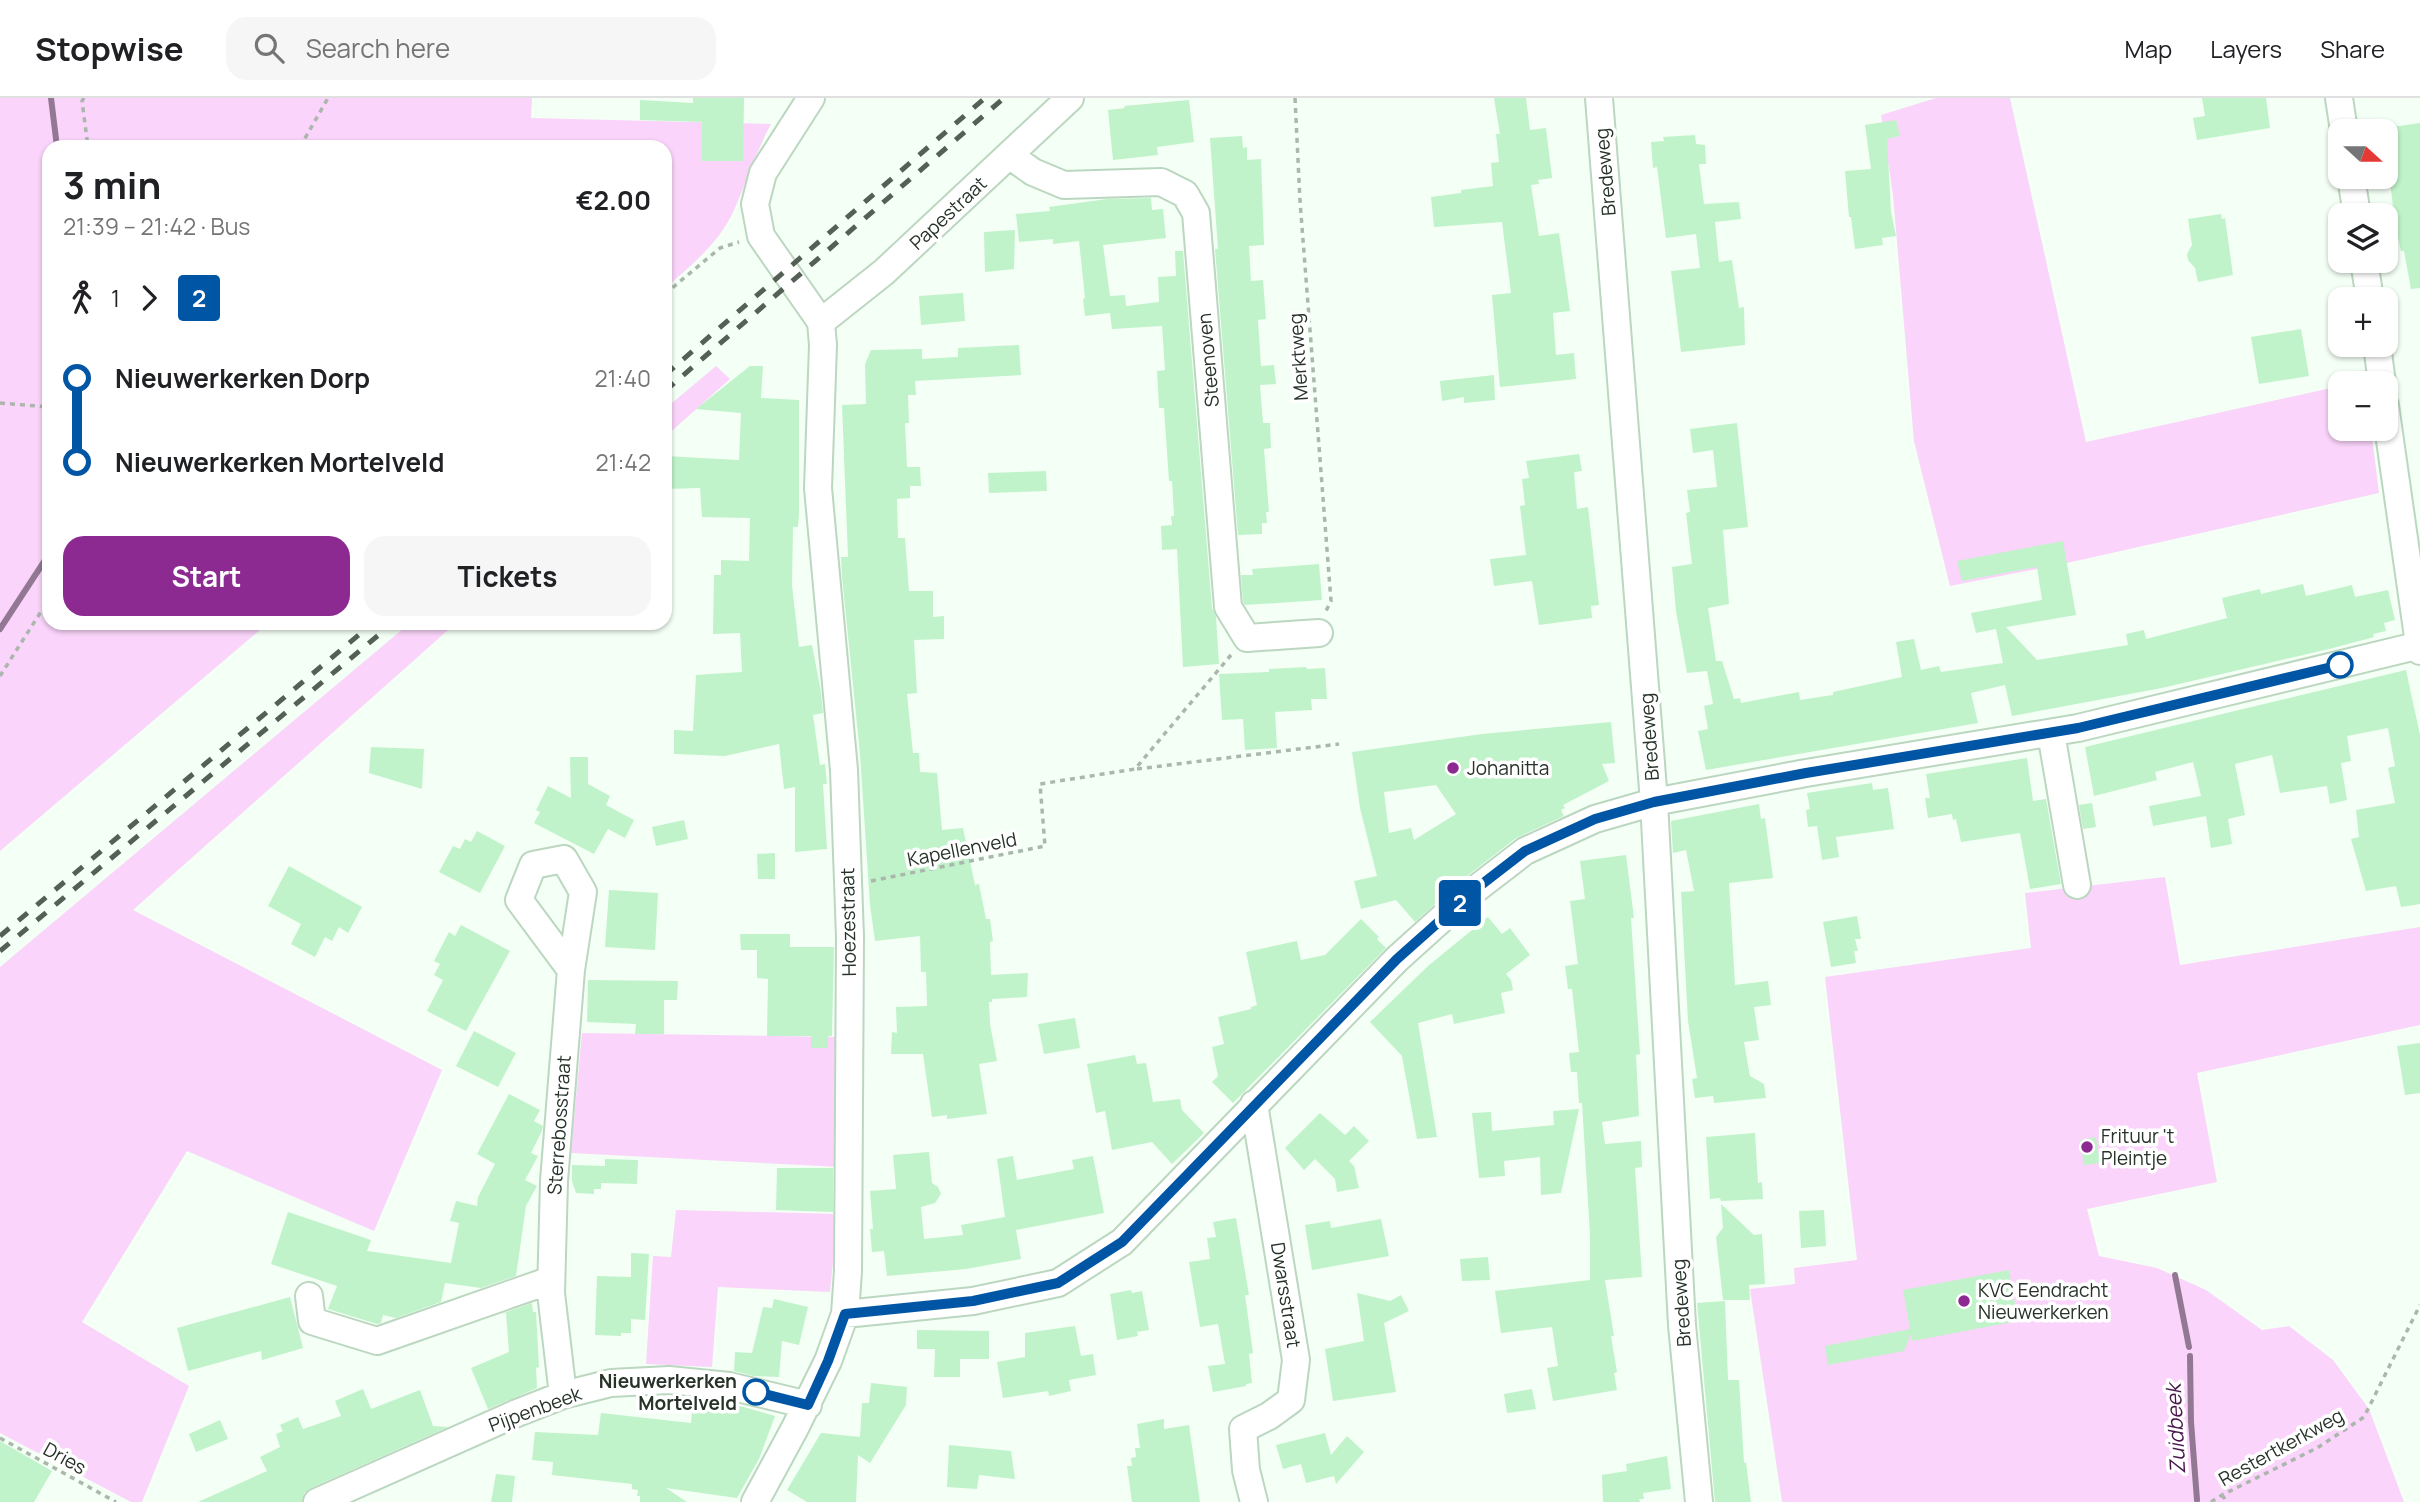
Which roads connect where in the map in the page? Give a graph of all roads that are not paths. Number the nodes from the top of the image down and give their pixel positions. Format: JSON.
{"nodes":[{"id":1,"x":811,"y":98,"type":"edge"},
{"id":2,"x":1070,"y":98,"type":"edge"},
{"id":3,"x":1599,"y":98,"type":"edge"},
{"id":4,"x":2339,"y":98,"type":"edge"},
{"id":5,"x":2342,"y":119,"type":"edge"},
{"id":6,"x":1009,"y":155,"type":"junction"},
{"id":7,"x":821,"y":322,"type":"junction"},
{"id":8,"x":2390,"y":441,"type":"edge"},
{"id":9,"x":1322,"y":623,"type":"road end"},
{"id":10,"x":2420,"y":647,"type":"edge"},
{"id":11,"x":2051,"y":733,"type":"junction"},
{"id":12,"x":1654,"y":802,"type":"junction"},
{"id":13,"x":2077,"y":885,"type":"dead end"},
{"id":14,"x":572,"y":970,"type":"dead end"},
{"id":15,"x":1254,"y":1104,"type":"junction"},
{"id":16,"x":551,"y":1280,"type":"junction"},
{"id":17,"x":309,"y":1296,"type":"dead end"},
{"id":18,"x":845,"y":1314,"type":"junction"},
{"id":19,"x":563,"y":1395,"type":"junction"},
{"id":20,"x":808,"y":1405,"type":"junction"},
{"id":21,"x":317,"y":1502,"type":"edge"},
{"id":22,"x":755,"y":1502,"type":"edge"},
{"id":23,"x":1254,"y":1502,"type":"edge"},
{"id":24,"x":1699,"y":1502,"type":"edge"}],
"edges":[{"from":1,"to":7,"type":"street"},
{"from":2,"to":6,"type":"street","name":"Papestraat"},
{"from":3,"to":12,"type":"street","name":"Bredeweg"},
{"from":4,"to":5,"type":"street"},
{"from":6,"to":7,"type":"street","name":"Papestraat"},
{"from":6,"to":9,"type":"street","name":"Steenoven"},
{"from":7,"to":18,"type":"street","name":"Hoezestraat"},
{"from":8,"to":10,"type":"street"},
{"from":10,"to":11,"type":"street"},
{"from":11,"to":12,"type":"street"},
{"from":11,"to":13,"type":"street"},
{"from":12,"to":15,"type":"street"},
{"from":12,"to":24,"type":"street","name":"Bredeweg"},
{"from":14,"to":16,"type":"street","name":"Sterrebosstraat"},
{"from":15,"to":18,"type":"street"},
{"from":15,"to":23,"type":"street","name":"Dwarsstraat"},
{"from":16,"to":17,"type":"street"},
{"from":16,"to":19,"type":"street","name":"Sterrebosstraat"},
{"from":18,"to":20,"type":"street","name":"Hoezestraat"},
{"from":19,"to":20,"type":"street","name":"Pijpenbeek"},
{"from":19,"to":21,"type":"street","name":"Pijpenbeek"},
{"from":20,"to":22,"type":"street","name":"Hoezestraat"}]}
